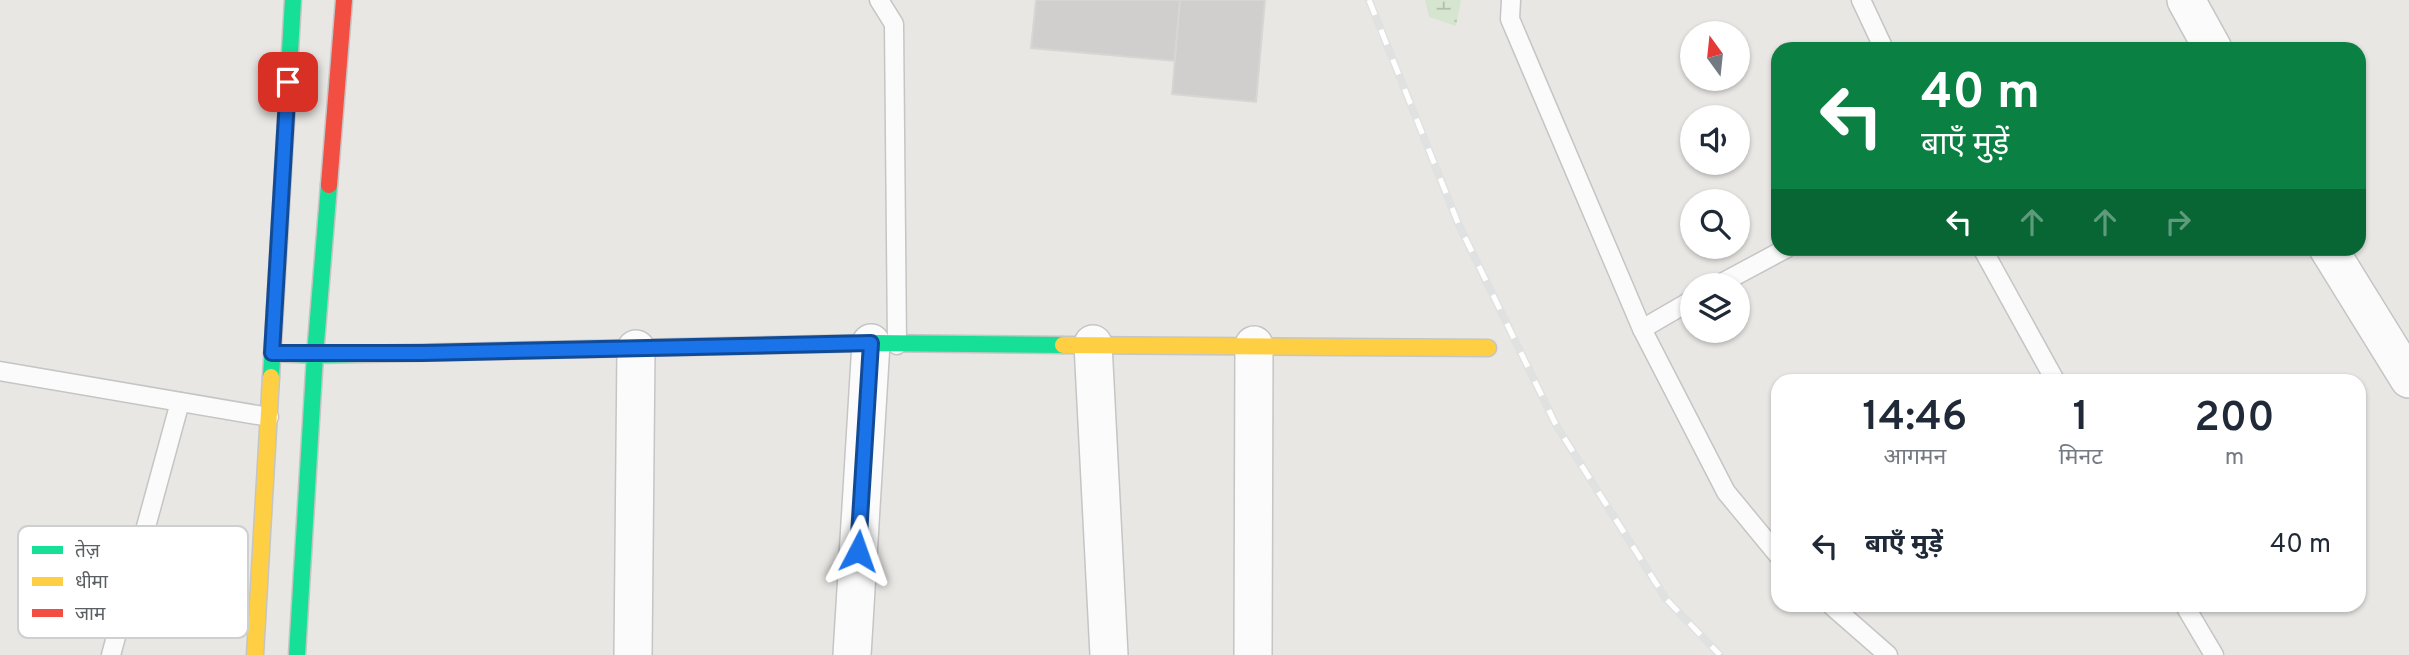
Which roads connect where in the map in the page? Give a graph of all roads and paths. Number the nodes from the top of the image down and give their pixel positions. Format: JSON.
{"nodes":[{"id":1,"x":293,"y":0,"type":"edge"},
{"id":2,"x":344,"y":0,"type":"edge"},
{"id":3,"x":879,"y":0,"type":"edge"},
{"id":4,"x":1511,"y":0,"type":"edge"},
{"id":5,"x":1861,"y":0,"type":"edge"},
{"id":6,"x":2186,"y":0,"type":"edge"},
{"id":7,"x":1881,"y":42,"type":"edge"},
{"id":8,"x":2209,"y":42,"type":"edge"},
{"id":9,"x":1772,"y":256,"type":"edge"},
{"id":10,"x":1986,"y":256,"type":"edge"},
{"id":11,"x":2333,"y":256,"type":"edge"},
{"id":12,"x":1740,"y":273,"type":"edge"},
{"id":13,"x":1680,"y":307,"type":"edge"},
{"id":14,"x":1642,"y":329,"type":"junction"},
{"id":15,"x":884,"y":344,"type":"junction"},
{"id":16,"x":1093,"y":344,"type":"junction"},
{"id":17,"x":1254,"y":345,"type":"junction"},
{"id":18,"x":1488,"y":348,"type":"dead end"},
{"id":19,"x":636,"y":349,"type":"junction"},
{"id":20,"x":272,"y":353,"type":"junction"},
{"id":21,"x":315,"y":355,"type":"junction"},
{"id":22,"x":0,"y":371,"type":"edge"},
{"id":23,"x":2052,"y":374,"type":"edge"},
{"id":24,"x":2409,"y":379,"type":"edge"},
{"id":25,"x":180,"y":402,"type":"junction"},
{"id":26,"x":269,"y":417,"type":"junction"},
{"id":27,"x":146,"y":526,"type":"edge"},
{"id":28,"x":1771,"y":547,"type":"edge"},
{"id":29,"x":1839,"y":612,"type":"edge"},
{"id":30,"x":2189,"y":612,"type":"edge"},
{"id":31,"x":116,"y":638,"type":"edge"},
{"id":32,"x":111,"y":655,"type":"edge"},
{"id":33,"x":255,"y":655,"type":"edge"},
{"id":34,"x":297,"y":655,"type":"edge"},
{"id":35,"x":633,"y":655,"type":"edge"},
{"id":36,"x":852,"y":655,"type":"edge"},
{"id":37,"x":1109,"y":655,"type":"edge"},
{"id":38,"x":1253,"y":655,"type":"edge"},
{"id":39,"x":1888,"y":655,"type":"edge"},
{"id":40,"x":2214,"y":655,"type":"edge"}],
"edges":[{"from":1,"to":20,"type":"main road"},
{"from":2,"to":21,"type":"main road"},
{"from":3,"to":15,"type":"lane"},
{"from":4,"to":14,"type":"lane"},
{"from":5,"to":7,"type":"lane"},
{"from":6,"to":8,"type":"street"},
{"from":9,"to":12,"type":"lane"},
{"from":10,"to":23,"type":"lane"},
{"from":11,"to":24,"type":"street"},
{"from":13,"to":14,"type":"lane"},
{"from":14,"to":28,"type":"lane"},
{"from":15,"to":16,"type":"main road"},
{"from":15,"to":19,"type":"main road"},
{"from":15,"to":36,"type":"street"},
{"from":16,"to":17,"type":"main road"},
{"from":16,"to":37,"type":"street"},
{"from":17,"to":18,"type":"main road"},
{"from":17,"to":38,"type":"street"},
{"from":19,"to":21,"type":"main road"},
{"from":19,"to":35,"type":"street"},
{"from":20,"to":21,"type":"main road"},
{"from":20,"to":26,"type":"main road"},
{"from":21,"to":34,"type":"main road"},
{"from":22,"to":25,"type":"lane"},
{"from":25,"to":26,"type":"lane"},
{"from":25,"to":27,"type":"lane"},
{"from":26,"to":33,"type":"main road"},
{"from":29,"to":39,"type":"lane"},
{"from":30,"to":40,"type":"lane"},
{"from":31,"to":32,"type":"lane"}]}
